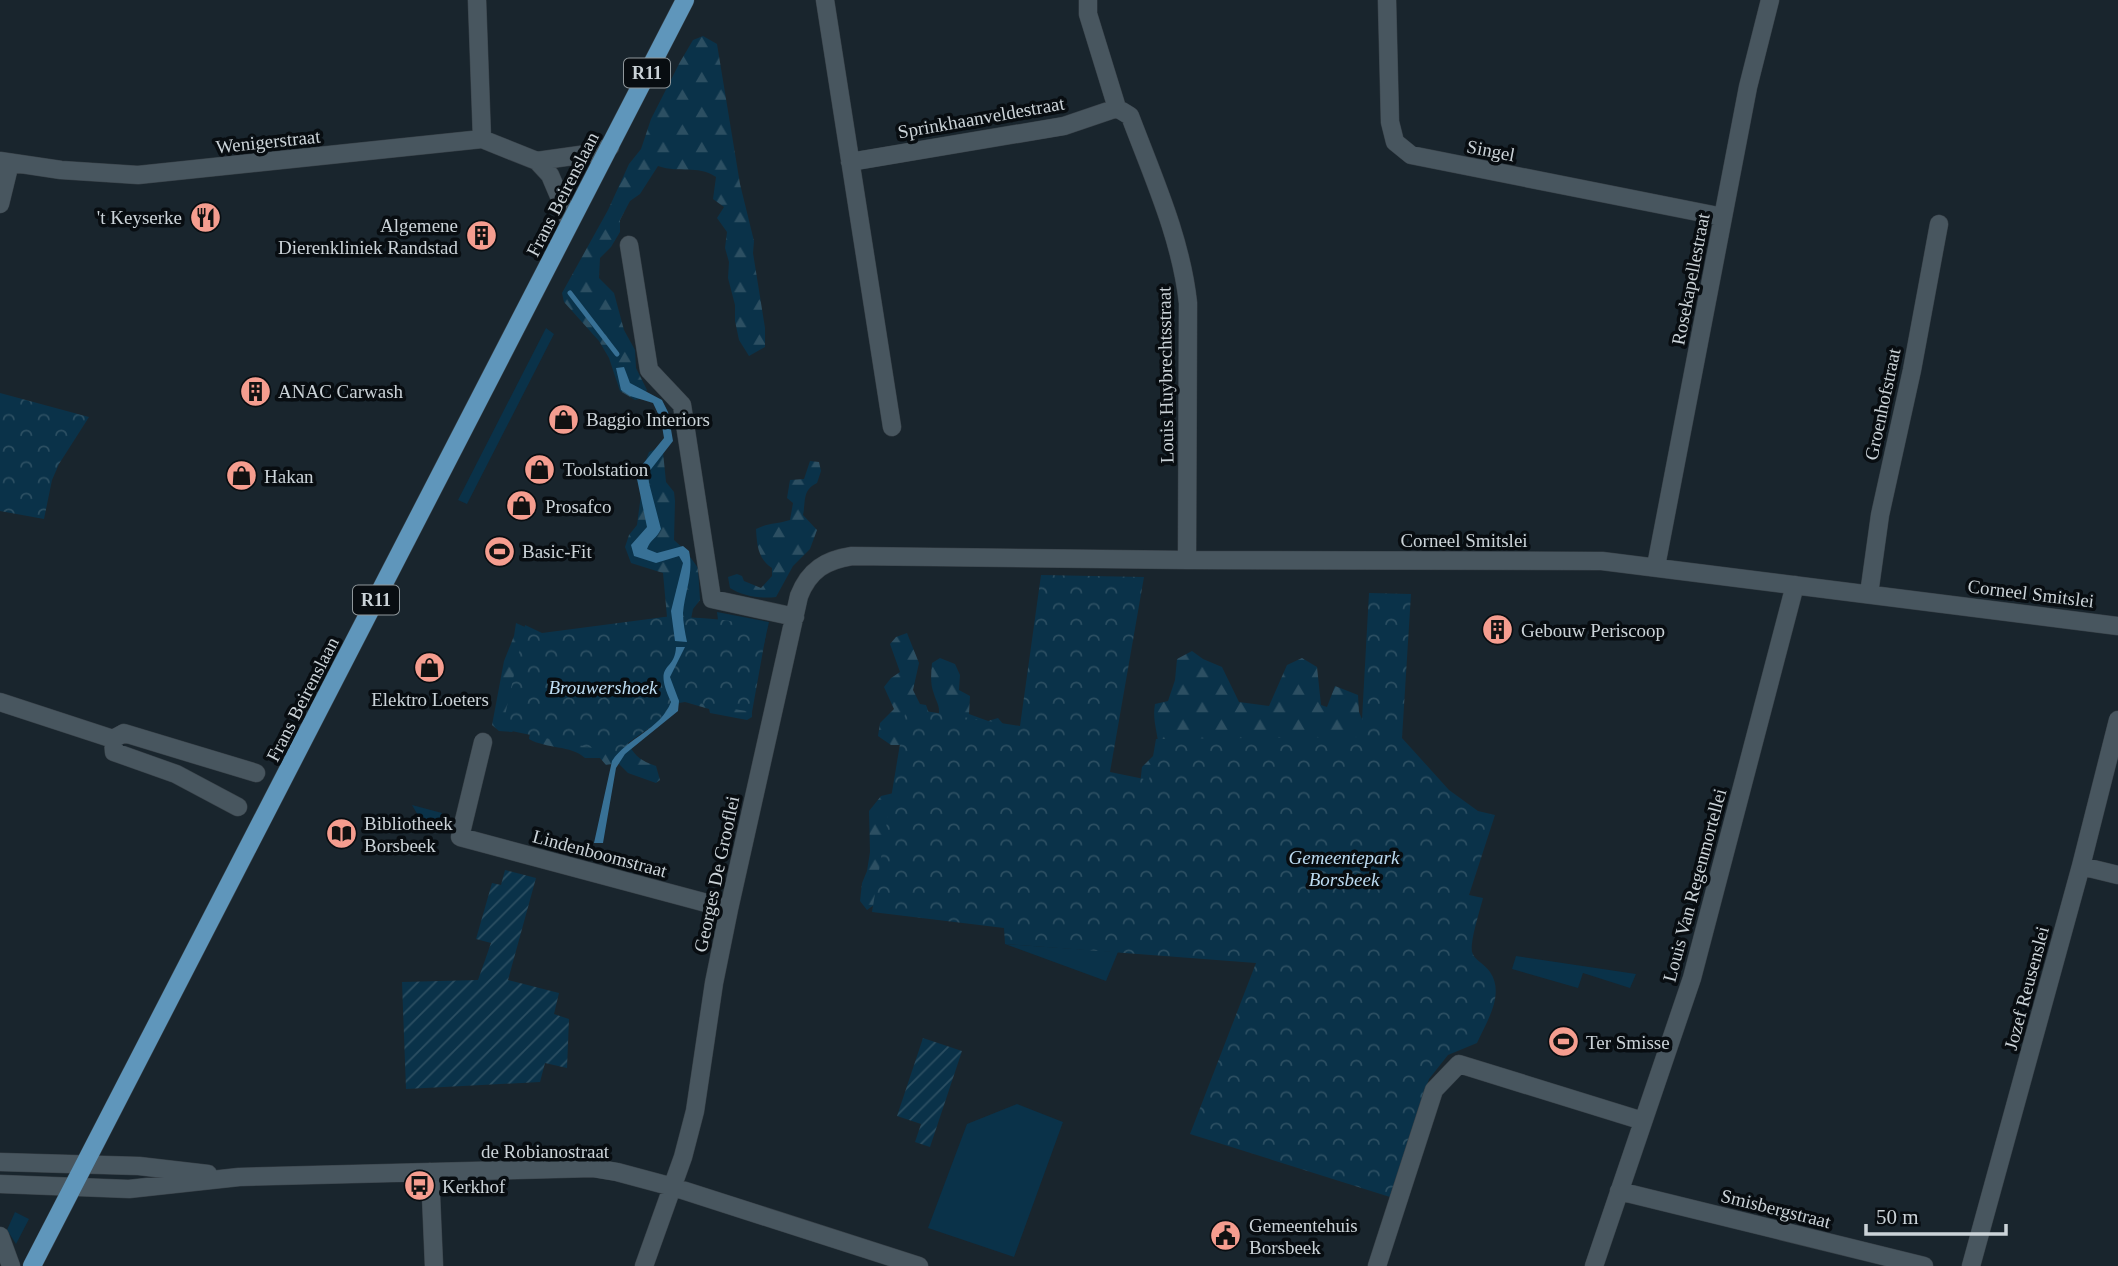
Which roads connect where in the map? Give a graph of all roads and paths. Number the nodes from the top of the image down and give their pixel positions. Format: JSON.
{"nodes":[{"id":1,"x":477,"y":0,"type":"edge"},
{"id":2,"x":685,"y":0,"type":"edge"},
{"id":3,"x":825,"y":0,"type":"edge"},
{"id":4,"x":1088,"y":0,"type":"edge"},
{"id":5,"x":1387,"y":0,"type":"edge"},
{"id":6,"x":1770,"y":0,"type":"edge"},
{"id":7,"x":1117,"y":108,"type":"junction"},
{"id":8,"x":482,"y":139,"type":"junction"},
{"id":9,"x":610,"y":147,"type":"junction"},
{"id":10,"x":537,"y":161,"type":"junction"},
{"id":11,"x":5,"y":162,"type":"edge"},
{"id":12,"x":850,"y":162,"type":"junction"},
{"id":13,"x":0,"y":204,"type":"edge"},
{"id":14,"x":1723,"y":216,"type":"junction"},
{"id":15,"x":570,"y":222,"type":"junction"},
{"id":16,"x":1939,"y":224,"type":"dead end"},
{"id":17,"x":629,"y":245,"type":"dead end"},
{"id":18,"x":892,"y":427,"type":"dead end"},
{"id":19,"x":1187,"y":560,"type":"junction"},
{"id":20,"x":1656,"y":566,"type":"junction"},
{"id":21,"x":811,"y":573,"type":"joint"},
{"id":22,"x":1796,"y":585,"type":"junction"},
{"id":23,"x":1869,"y":594,"type":"junction"},
{"id":24,"x":794,"y":617,"type":"junction"},
{"id":25,"x":2118,"y":626,"type":"edge"},
{"id":26,"x":0,"y":702,"type":"edge"},
{"id":27,"x":2118,"y":720,"type":"edge"},
{"id":28,"x":113,"y":739,"type":"junction"},
{"id":29,"x":483,"y":742,"type":"dead end"},
{"id":30,"x":256,"y":773,"type":"dead end"},
{"id":31,"x":238,"y":807,"type":"dead end"},
{"id":32,"x":2081,"y":866,"type":"junction"},
{"id":33,"x":2118,"y":875,"type":"edge"},
{"id":34,"x":729,"y":909,"type":"junction"},
{"id":35,"x":1643,"y":1121,"type":"junction"},
{"id":36,"x":0,"y":1162,"type":"edge"},
{"id":37,"x":85,"y":1164,"type":"junction"},
{"id":38,"x":430,"y":1172,"type":"junction"},
{"id":39,"x":239,"y":1177,"type":"junction"},
{"id":40,"x":0,"y":1184,"type":"edge"},
{"id":41,"x":72,"y":1186,"type":"junction"},
{"id":42,"x":673,"y":1187,"type":"junction"},
{"id":43,"x":1619,"y":1191,"type":"junction"},
{"id":44,"x":0,"y":1236,"type":"edge"},
{"id":45,"x":11,"y":1266,"type":"edge"},
{"id":46,"x":32,"y":1266,"type":"edge"},
{"id":47,"x":434,"y":1266,"type":"edge"},
{"id":48,"x":644,"y":1266,"type":"edge"},
{"id":49,"x":919,"y":1266,"type":"edge"},
{"id":50,"x":1377,"y":1266,"type":"edge"},
{"id":51,"x":1594,"y":1266,"type":"edge"},
{"id":52,"x":1924,"y":1266,"type":"edge"},
{"id":53,"x":1971,"y":1266,"type":"edge"}],
"edges":[{"from":1,"to":8,"type":"street"},
{"from":2,"to":9,"type":"main road","name":"Frans Beirenslaan","number":"R11"},
{"from":3,"to":12,"type":"street"},
{"from":4,"to":7,"type":"street","name":"Louis Huybrechtsstraat"},
{"from":5,"to":14,"type":"street","name":"Singel"},
{"from":6,"to":14,"type":"street","name":"Rosekapellestraat"},
{"from":7,"to":12,"type":"street","name":"Sprinkhaanveldestraat"},
{"from":7,"to":19,"type":"street","name":"Louis Huybrechtsstraat"},
{"from":8,"to":10,"type":"street","name":"Wenigerstraat"},
{"from":8,"to":11,"type":"street","name":"Wenigerstraat"},
{"from":9,"to":10,"type":"street","name":"Wenigerstraat"},
{"from":9,"to":15,"type":"main road","name":"Frans Beirenslaan","number":"R11"},
{"from":10,"to":15,"type":"street"},
{"from":11,"to":13,"type":"street"},
{"from":12,"to":18,"type":"street"},
{"from":14,"to":20,"type":"street","name":"Rosekapellestraat"},
{"from":15,"to":37,"type":"main road","name":"Frans Beirenslaan","number":"R11"},
{"from":16,"to":23,"type":"street","name":"Groenhofstraat"},
{"from":17,"to":24,"type":"street"},
{"from":19,"to":20,"type":"street","name":"Corneel Smitslei"},
{"from":19,"to":21,"type":"street","name":"Corneel Smitslei"},
{"from":20,"to":22,"type":"street","name":"Corneel Smitslei"},
{"from":21,"to":24,"type":"street","name":"Georges De Grooflei"},
{"from":22,"to":23,"type":"street","name":"Corneel Smitslei"},
{"from":22,"to":35,"type":"street","name":"Louis Van Regenmortellei"},
{"from":23,"to":25,"type":"street","name":"Corneel Smitslei"},
{"from":24,"to":34,"type":"street","name":"Georges De Grooflei"},
{"from":26,"to":28,"type":"street"},
{"from":27,"to":32,"type":"street","name":"Jozef Reusenslei"},
{"from":28,"to":30,"type":"street"},
{"from":28,"to":31,"type":"street"},
{"from":29,"to":34,"type":"street","name":"Lindenboomstraat"},
{"from":32,"to":33,"type":"street"},
{"from":32,"to":53,"type":"street","name":"Jozef Reusenslei"},
{"from":34,"to":42,"type":"street","name":"Georges De Grooflei"},
{"from":35,"to":43,"type":"street","name":"Louis Van Regenmortellei"},
{"from":35,"to":50,"type":"street"},
{"from":36,"to":37,"type":"street","name":"de Robianostraat"},
{"from":37,"to":39,"type":"street","name":"de Robianostraat"},
{"from":37,"to":41,"type":"main road","name":"Frans Beirenslaan","number":"R11"},
{"from":38,"to":39,"type":"street","name":"de Robianostraat"},
{"from":38,"to":42,"type":"street","name":"de Robianostraat"},
{"from":38,"to":47,"type":"street"},
{"from":39,"to":41,"type":"street","name":"de Robianostraat"},
{"from":40,"to":41,"type":"street","name":"de Robianostraat"},
{"from":41,"to":46,"type":"main road","name":"Frans Beirenslaan","number":"R11"},
{"from":42,"to":48,"type":"street","name":"Georges De Grooflei"},
{"from":42,"to":49,"type":"street","name":"de Robianostraat"},
{"from":43,"to":51,"type":"street","name":"Louis Van Regenmortellei"},
{"from":43,"to":52,"type":"street","name":"Smisbergstraat"},
{"from":44,"to":45,"type":"street"}]}
